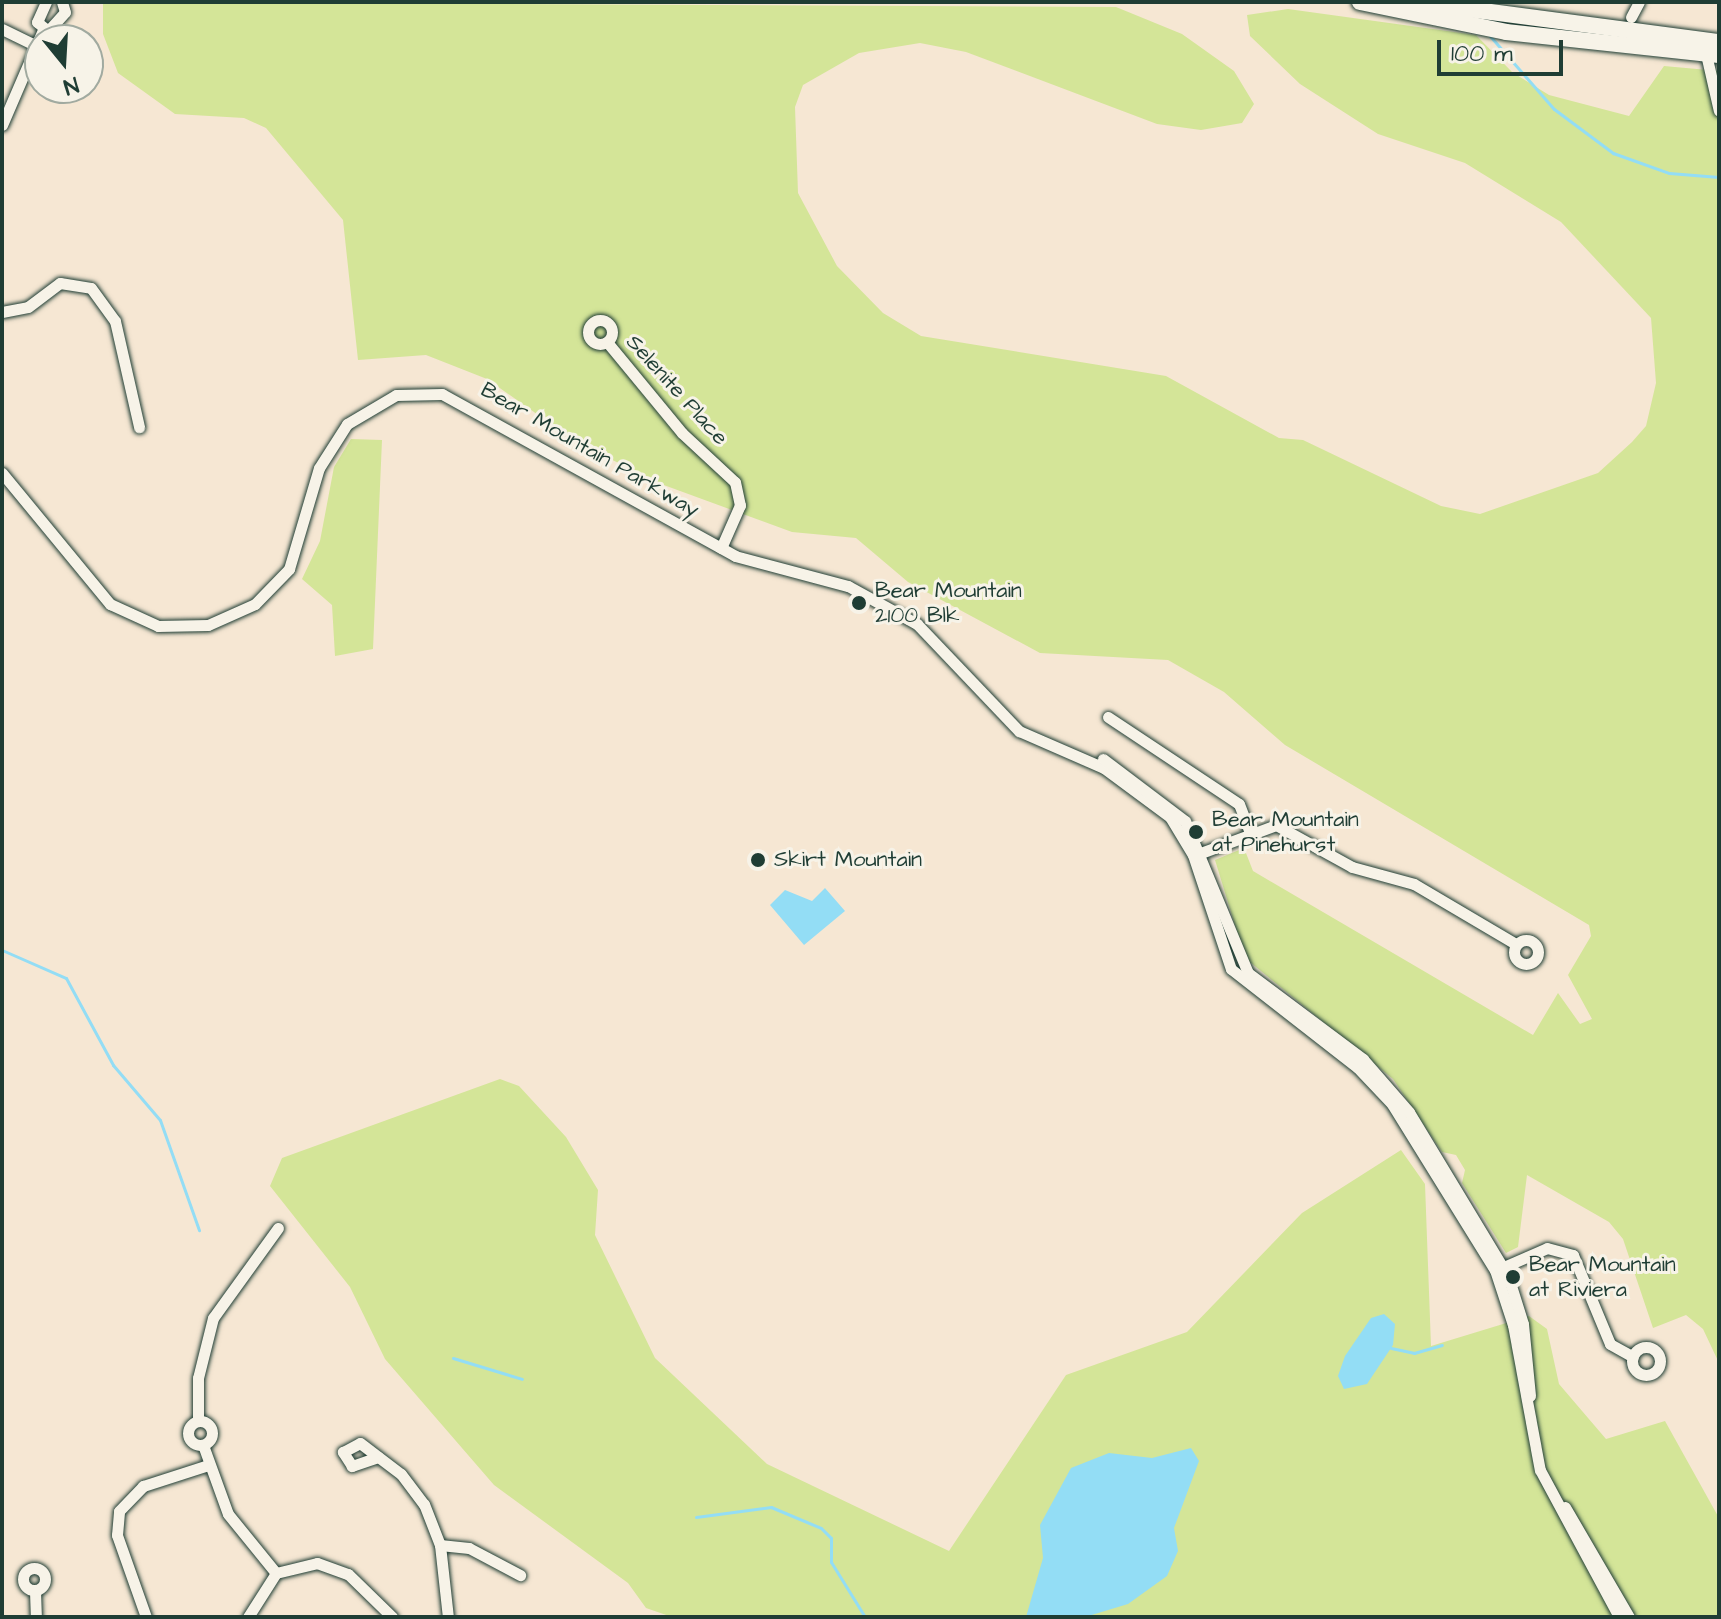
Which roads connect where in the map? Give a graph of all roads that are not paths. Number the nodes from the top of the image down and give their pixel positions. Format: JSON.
{"nodes":[{"id":1,"x":46,"y":2,"type":"edge"},
{"id":2,"x":62,"y":2,"type":"edge"},
{"id":3,"x":1360,"y":2,"type":"edge"},
{"id":4,"x":1415,"y":2,"type":"edge"},
{"id":5,"x":1639,"y":2,"type":"edge"},
{"id":6,"x":1631,"y":17,"type":"dead end"},
{"id":7,"x":38,"y":24,"type":"edge"},
{"id":8,"x":57,"y":24,"type":"edge"},
{"id":9,"x":2,"y":29,"type":"edge"},
{"id":10,"x":24,"y":40,"type":"edge"},
{"id":11,"x":1715,"y":50,"type":"edge"},
{"id":12,"x":24,"y":72,"type":"edge"},
{"id":13,"x":1719,"y":111,"type":"edge"},
{"id":14,"x":2,"y":125,"type":"edge"},
{"id":15,"x":2,"y":312,"type":"edge"},
{"id":16,"x":607,"y":342,"type":"dead end"},
{"id":17,"x":139,"y":427,"type":"dead end"},
{"id":18,"x":2,"y":473,"type":"edge"},
{"id":19,"x":721,"y":548,"type":"junction"},
{"id":20,"x":1108,"y":717,"type":"dead end"},
{"id":21,"x":1250,"y":833,"type":"junction"},
{"id":22,"x":1198,"y":854,"type":"junction"},
{"id":23,"x":1516,"y":944,"type":"dead end"},
{"id":24,"x":278,"y":1228,"type":"dead end"},
{"id":25,"x":1499,"y":1268,"type":"junction"},
{"id":26,"x":1633,"y":1357,"type":"dead end"},
{"id":27,"x":198,"y":1420,"type":"junction"},
{"id":28,"x":203,"y":1445,"type":"junction"},
{"id":29,"x":378,"y":1457,"type":"dead end"},
{"id":30,"x":208,"y":1465,"type":"junction"},
{"id":31,"x":440,"y":1545,"type":"junction"},
{"id":32,"x":276,"y":1573,"type":"junction"},
{"id":33,"x":520,"y":1575,"type":"dead end"},
{"id":34,"x":35,"y":1591,"type":"dead end"},
{"id":35,"x":36,"y":1617,"type":"edge"},
{"id":36,"x":146,"y":1617,"type":"edge"},
{"id":37,"x":248,"y":1617,"type":"edge"},
{"id":38,"x":392,"y":1617,"type":"edge"},
{"id":39,"x":448,"y":1617,"type":"edge"},
{"id":40,"x":1619,"y":1617,"type":"edge"},
{"id":41,"x":1629,"y":1617,"type":"edge"}],
"edges":[{"from":1,"to":7,"type":"street"},
{"from":2,"to":8,"type":"street"},
{"from":3,"to":11,"type":"highway"},
{"from":4,"to":11,"type":"highway"},
{"from":5,"to":6,"type":"street"},
{"from":9,"to":10,"type":"street"},
{"from":11,"to":13,"type":"street"},
{"from":12,"to":14,"type":"street"},
{"from":15,"to":17,"type":"street"},
{"from":16,"to":19,"type":"street","name":"Selenite Place"},
{"from":18,"to":19,"type":"street","name":"Bear Mountain Parkway"},
{"from":19,"to":22,"type":"street","name":"Bear Mountain Parkway"},
{"from":20,"to":21,"type":"street"},
{"from":21,"to":22,"type":"street"},
{"from":21,"to":23,"type":"street"},
{"from":22,"to":25,"type":"street","name":"Bear Mountain Parkway"},
{"from":24,"to":27,"type":"street"},
{"from":25,"to":26,"type":"street"},
{"from":25,"to":40,"type":"street","name":"Bear Mountain Parkway"},
{"from":25,"to":41,"type":"street","name":"Bear Mountain Parkway"},
{"from":27,"to":28,"type":"street"},
{"from":27,"to":28,"type":"street"},
{"from":28,"to":30,"type":"street"},
{"from":29,"to":31,"type":"street"},
{"from":30,"to":32,"type":"street"},
{"from":30,"to":36,"type":"street"},
{"from":31,"to":33,"type":"street"},
{"from":31,"to":39,"type":"street"},
{"from":32,"to":37,"type":"street"},
{"from":32,"to":38,"type":"street"},
{"from":34,"to":35,"type":"street"}]}
